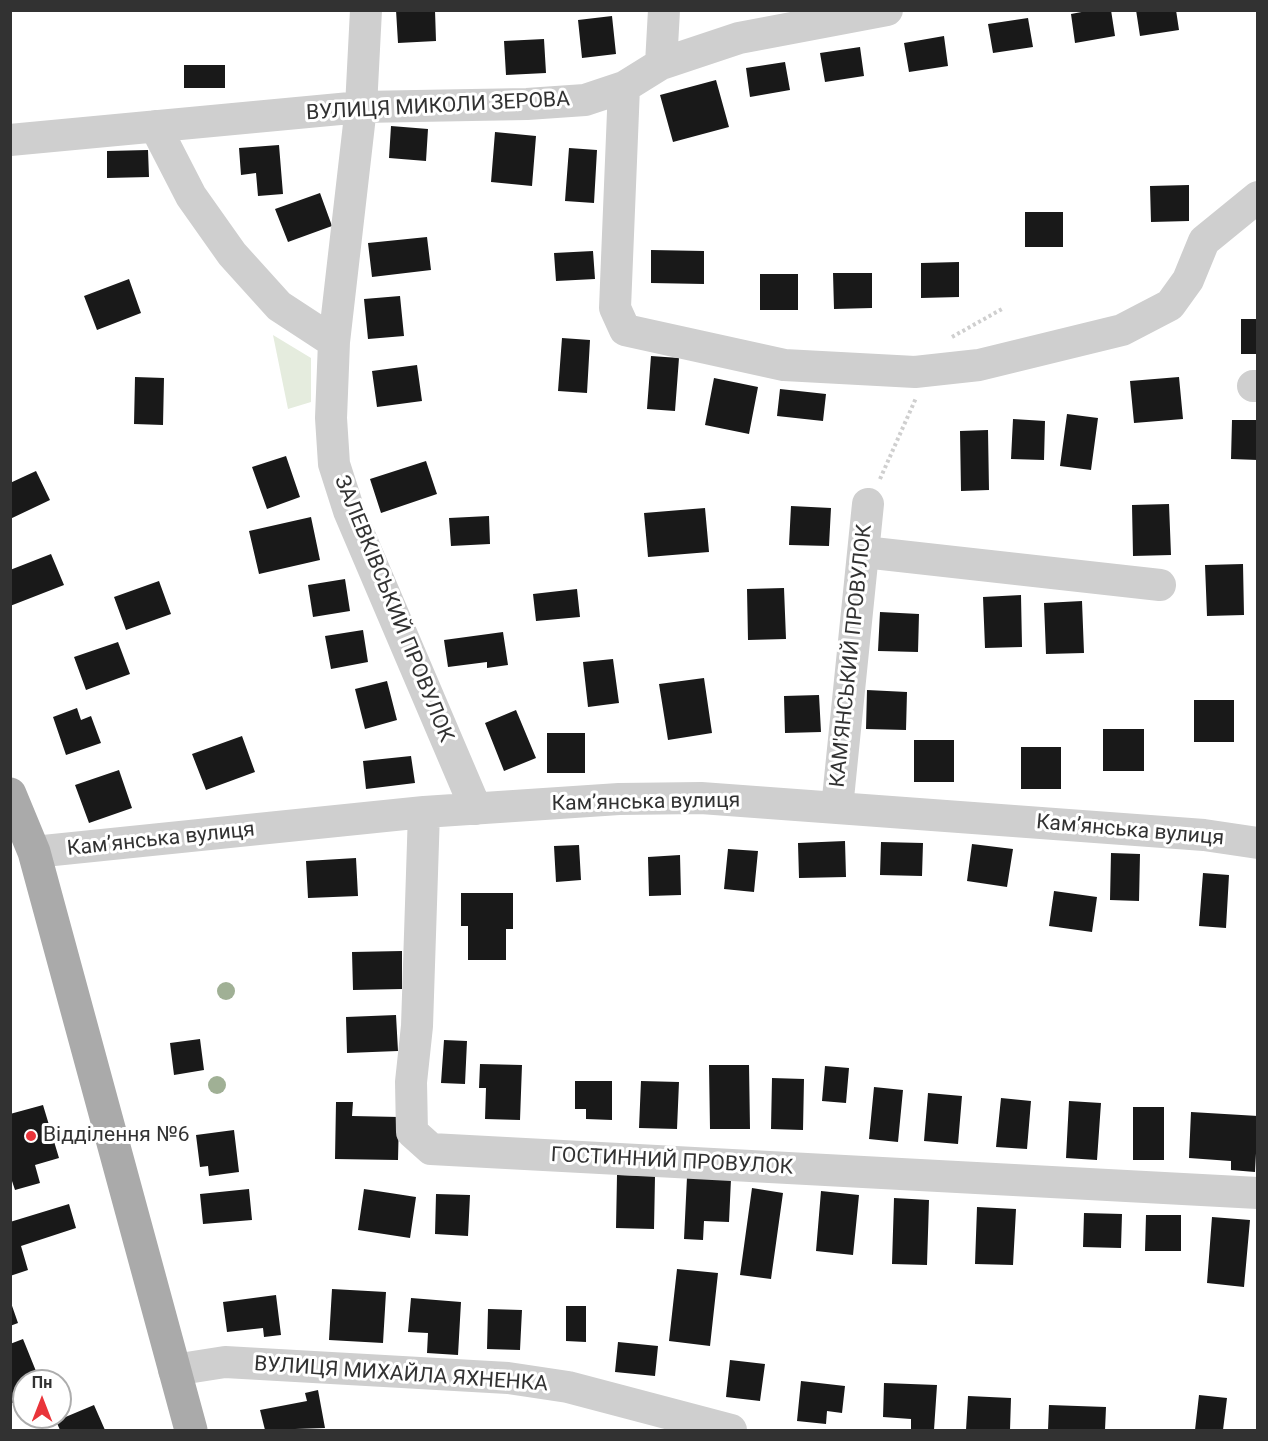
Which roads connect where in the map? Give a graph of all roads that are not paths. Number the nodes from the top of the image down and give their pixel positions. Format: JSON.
{"nodes":[{"id":1,"x":366,"y":10,"type":"edge"},
{"id":2,"x":664,"y":10,"type":"edge"},
{"id":3,"x":887,"y":10,"type":"edge"},
{"id":4,"x":661,"y":64,"type":"junction"},
{"id":5,"x":624,"y":87,"type":"junction"},
{"id":6,"x":361,"y":107,"type":"junction"},
{"id":7,"x":155,"y":126,"type":"junction"},
{"id":8,"x":10,"y":140,"type":"edge"},
{"id":9,"x":1257,"y":197,"type":"edge"},
{"id":10,"x":334,"y":342,"type":"junction"},
{"id":11,"x":868,"y":504,"type":"road end"},
{"id":12,"x":864,"y":552,"type":"junction"},
{"id":13,"x":1160,"y":585,"type":"dead end"},
{"id":14,"x":10,"y":794,"type":"edge"},
{"id":15,"x":837,"y":808,"type":"junction"},
{"id":16,"x":476,"y":809,"type":"junction"},
{"id":17,"x":424,"y":812,"type":"junction"},
{"id":18,"x":23,"y":836,"type":"edge"},
{"id":19,"x":1257,"y":843,"type":"edge"},
{"id":20,"x":1257,"y":1193,"type":"edge"},
{"id":21,"x":174,"y":1370,"type":"junction"},
{"id":22,"x":191,"y":1431,"type":"edge"},
{"id":23,"x":731,"y":1431,"type":"edge"}],
"edges":[{"from":1,"to":6,"type":"street","name":"ЗАЛЕВКІВСЬКИЙ ПРОВУЛОК"},
{"from":2,"to":4,"type":"street"},
{"from":3,"to":4,"type":"street","name":"ВУЛИЦЯ МИКОЛИ ЗЕРОВА"},
{"from":4,"to":5,"type":"street","name":"ВУЛИЦЯ МИКОЛИ ЗЕРОВА"},
{"from":5,"to":6,"type":"street","name":"ВУЛИЦЯ МИКОЛИ ЗЕРОВА"},
{"from":5,"to":9,"type":"street"},
{"from":6,"to":7,"type":"street","name":"ВУЛИЦЯ МИКОЛИ ЗЕРОВА"},
{"from":6,"to":10,"type":"street","name":"ЗАЛЕВКІВСЬКИЙ ПРОВУЛОК"},
{"from":7,"to":8,"type":"street","name":"ВУЛИЦЯ МИКОЛИ ЗЕРОВА"},
{"from":7,"to":10,"type":"street"},
{"from":10,"to":16,"type":"street","name":"ЗАЛЕВКІВСЬКИЙ ПРОВУЛОК"},
{"from":11,"to":12,"type":"street","name":"КАМ'ЯНСЬКИЙ ПРОВУЛОК"},
{"from":12,"to":13,"type":"street"},
{"from":12,"to":15,"type":"street","name":"КАМ'ЯНСЬКИЙ ПРОВУЛОК"},
{"from":14,"to":18,"type":"main road"},
{"from":15,"to":16,"type":"street","name":"Камʼянська вулиця"},
{"from":15,"to":19,"type":"street","name":"Камʼянська вулиця"},
{"from":16,"to":17,"type":"street","name":"Камʼянська вулиця"},
{"from":17,"to":18,"type":"street","name":"Камʼянська вулиця"},
{"from":17,"to":20,"type":"street","name":"ГОСТИННИЙ ПРОВУЛОК"},
{"from":18,"to":21,"type":"main road"},
{"from":21,"to":22,"type":"main road"},
{"from":21,"to":23,"type":"street","name":"ВУЛИЦЯ МИХАЙЛА ЯХНЕНКА"}]}
